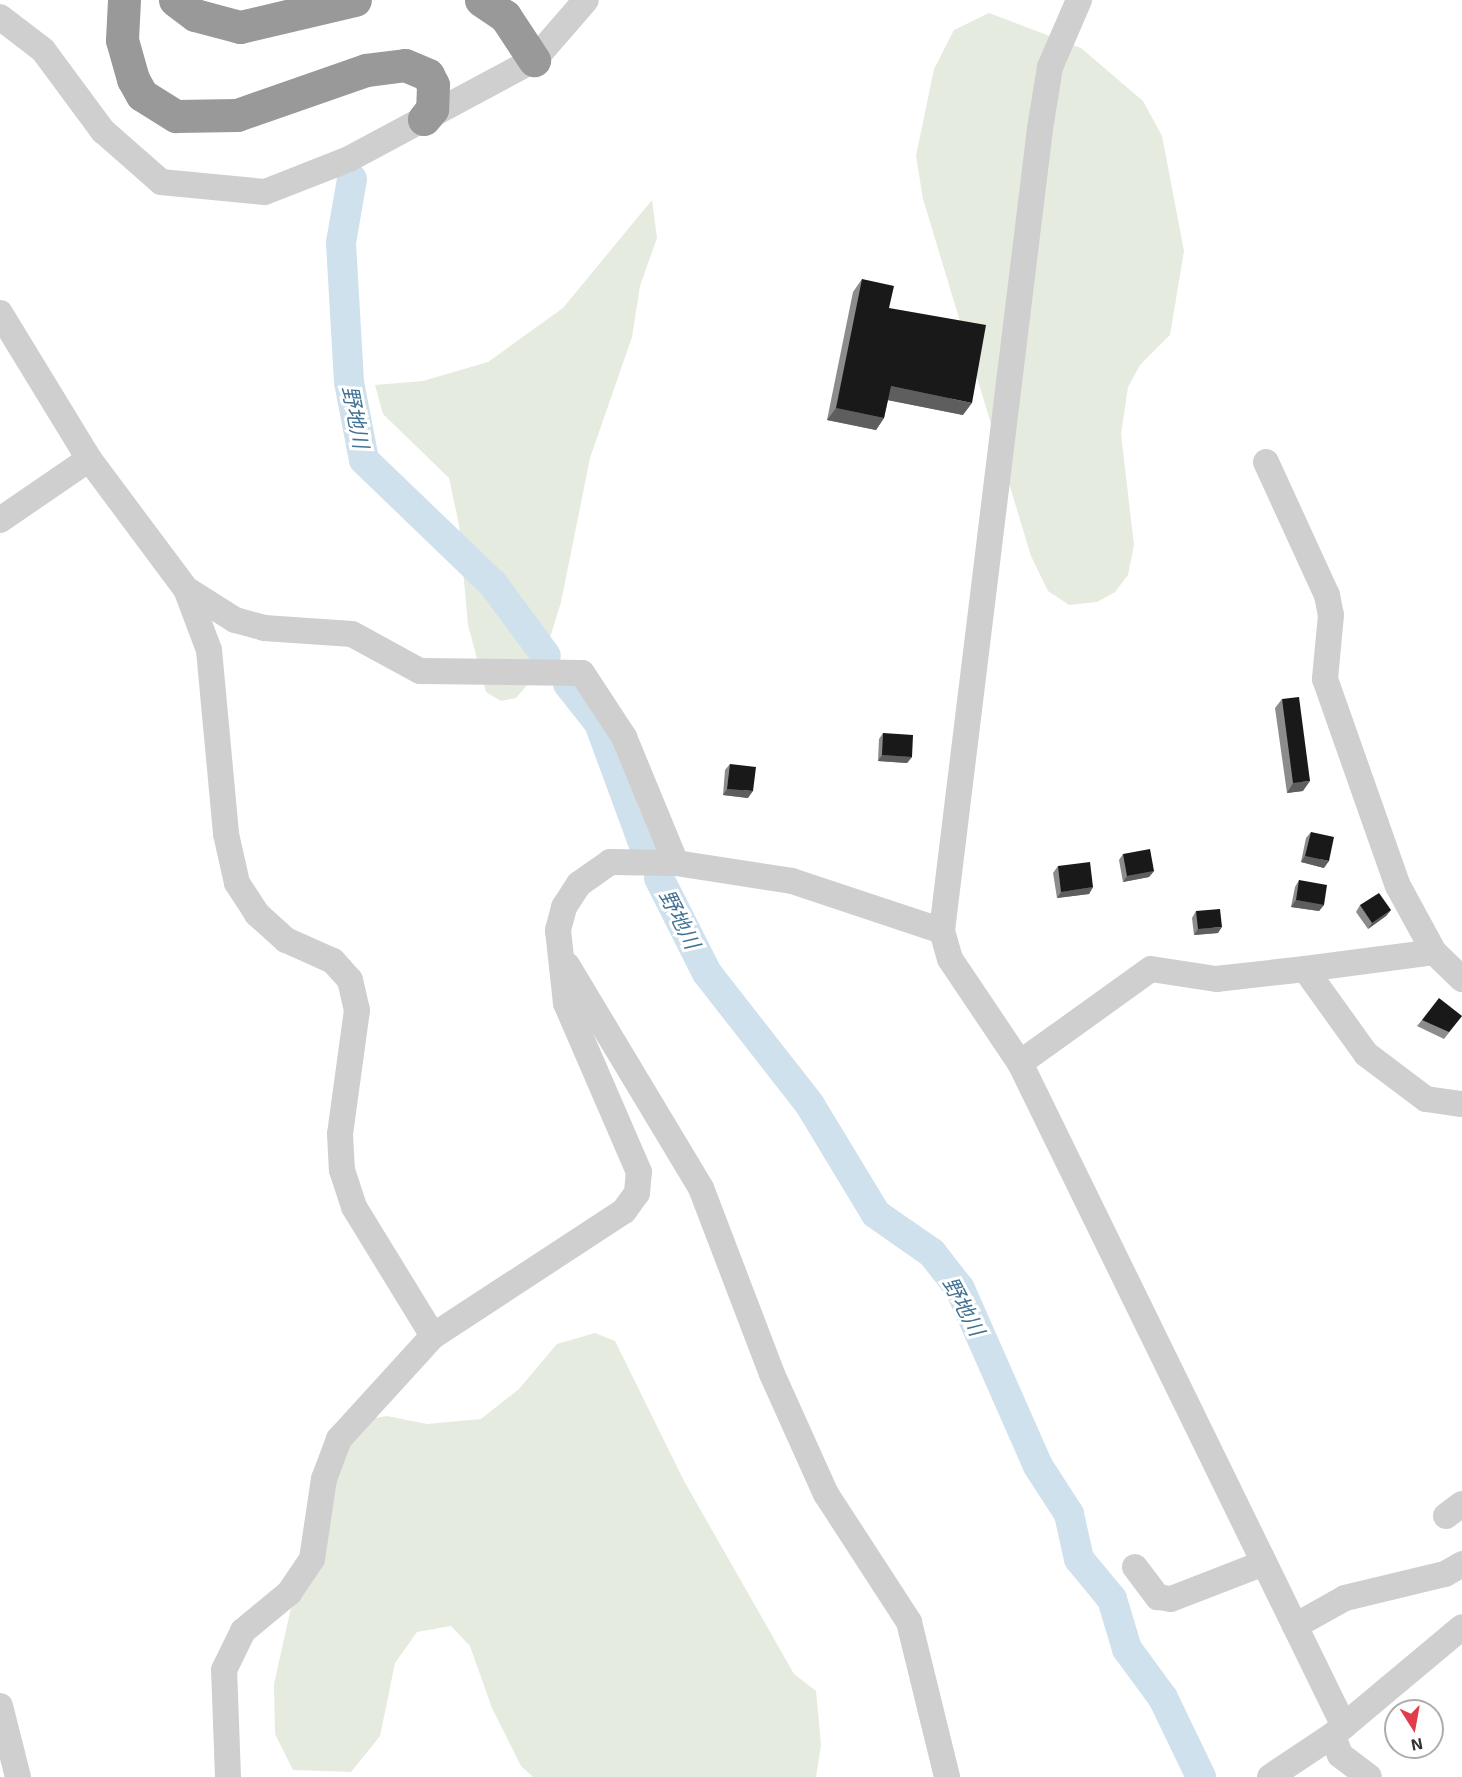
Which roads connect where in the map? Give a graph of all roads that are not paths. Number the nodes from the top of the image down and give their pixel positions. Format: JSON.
{"nodes":[{"id":1,"x":124,"y":0,"type":"edge"},
{"id":2,"x":175,"y":0,"type":"edge"},
{"id":3,"x":355,"y":0,"type":"edge"},
{"id":4,"x":481,"y":0,"type":"edge"},
{"id":5,"x":586,"y":0,"type":"edge"},
{"id":6,"x":1074,"y":11,"type":"edge"},
{"id":7,"x":0,"y":17,"type":"edge"},
{"id":8,"x":534,"y":60,"type":"junction"},
{"id":9,"x":424,"y":119,"type":"junction"},
{"id":10,"x":0,"y":314,"type":"edge"},
{"id":11,"x":90,"y":459,"type":"junction"},
{"id":12,"x":1266,"y":462,"type":"dead end"},
{"id":13,"x":0,"y":520,"type":"edge"},
{"id":14,"x":186,"y":589,"type":"junction"},
{"id":15,"x":676,"y":863,"type":"junction"},
{"id":16,"x":942,"y":931,"type":"junction"},
{"id":17,"x":1434,"y":952,"type":"junction"},
{"id":18,"x":562,"y":957,"type":"junction"},
{"id":19,"x":1305,"y":969,"type":"junction"},
{"id":20,"x":1462,"y":979,"type":"edge"},
{"id":21,"x":1020,"y":1063,"type":"junction"},
{"id":22,"x":1462,"y":1104,"type":"edge"},
{"id":23,"x":433,"y":1336,"type":"junction"},
{"id":24,"x":1264,"y":1563,"type":"junction"},
{"id":25,"x":1462,"y":1564,"type":"edge"},
{"id":26,"x":1136,"y":1567,"type":"dead end"},
{"id":27,"x":1295,"y":1626,"type":"junction"},
{"id":28,"x":1462,"y":1628,"type":"edge"},
{"id":29,"x":0,"y":1706,"type":"edge"},
{"id":30,"x":1339,"y":1730,"type":"junction"},
{"id":31,"x":18,"y":1777,"type":"edge"},
{"id":32,"x":228,"y":1777,"type":"edge"},
{"id":33,"x":947,"y":1777,"type":"edge"},
{"id":34,"x":1270,"y":1777,"type":"edge"},
{"id":35,"x":1369,"y":1777,"type":"edge"}],
"edges":[{"from":1,"to":9,"type":"highway"},
{"from":2,"to":3,"type":"highway"},
{"from":4,"to":8,"type":"highway"},
{"from":5,"to":8,"type":"street"},
{"from":6,"to":16,"type":"street"},
{"from":7,"to":9,"type":"street"},
{"from":8,"to":9,"type":"street"},
{"from":10,"to":11,"type":"street"},
{"from":11,"to":13,"type":"street"},
{"from":11,"to":14,"type":"street"},
{"from":12,"to":17,"type":"street"},
{"from":14,"to":15,"type":"street"},
{"from":14,"to":23,"type":"street"},
{"from":15,"to":16,"type":"street"},
{"from":15,"to":18,"type":"street"},
{"from":16,"to":21,"type":"street"},
{"from":17,"to":19,"type":"street"},
{"from":17,"to":20,"type":"street"},
{"from":18,"to":23,"type":"street"},
{"from":18,"to":33,"type":"street"},
{"from":19,"to":21,"type":"street"},
{"from":19,"to":22,"type":"street"},
{"from":21,"to":24,"type":"street"},
{"from":23,"to":32,"type":"street"},
{"from":24,"to":26,"type":"street"},
{"from":24,"to":27,"type":"street"},
{"from":25,"to":27,"type":"street"},
{"from":27,"to":30,"type":"street"},
{"from":28,"to":30,"type":"street"},
{"from":29,"to":31,"type":"street"},
{"from":30,"to":34,"type":"street"},
{"from":30,"to":35,"type":"street"}]}
